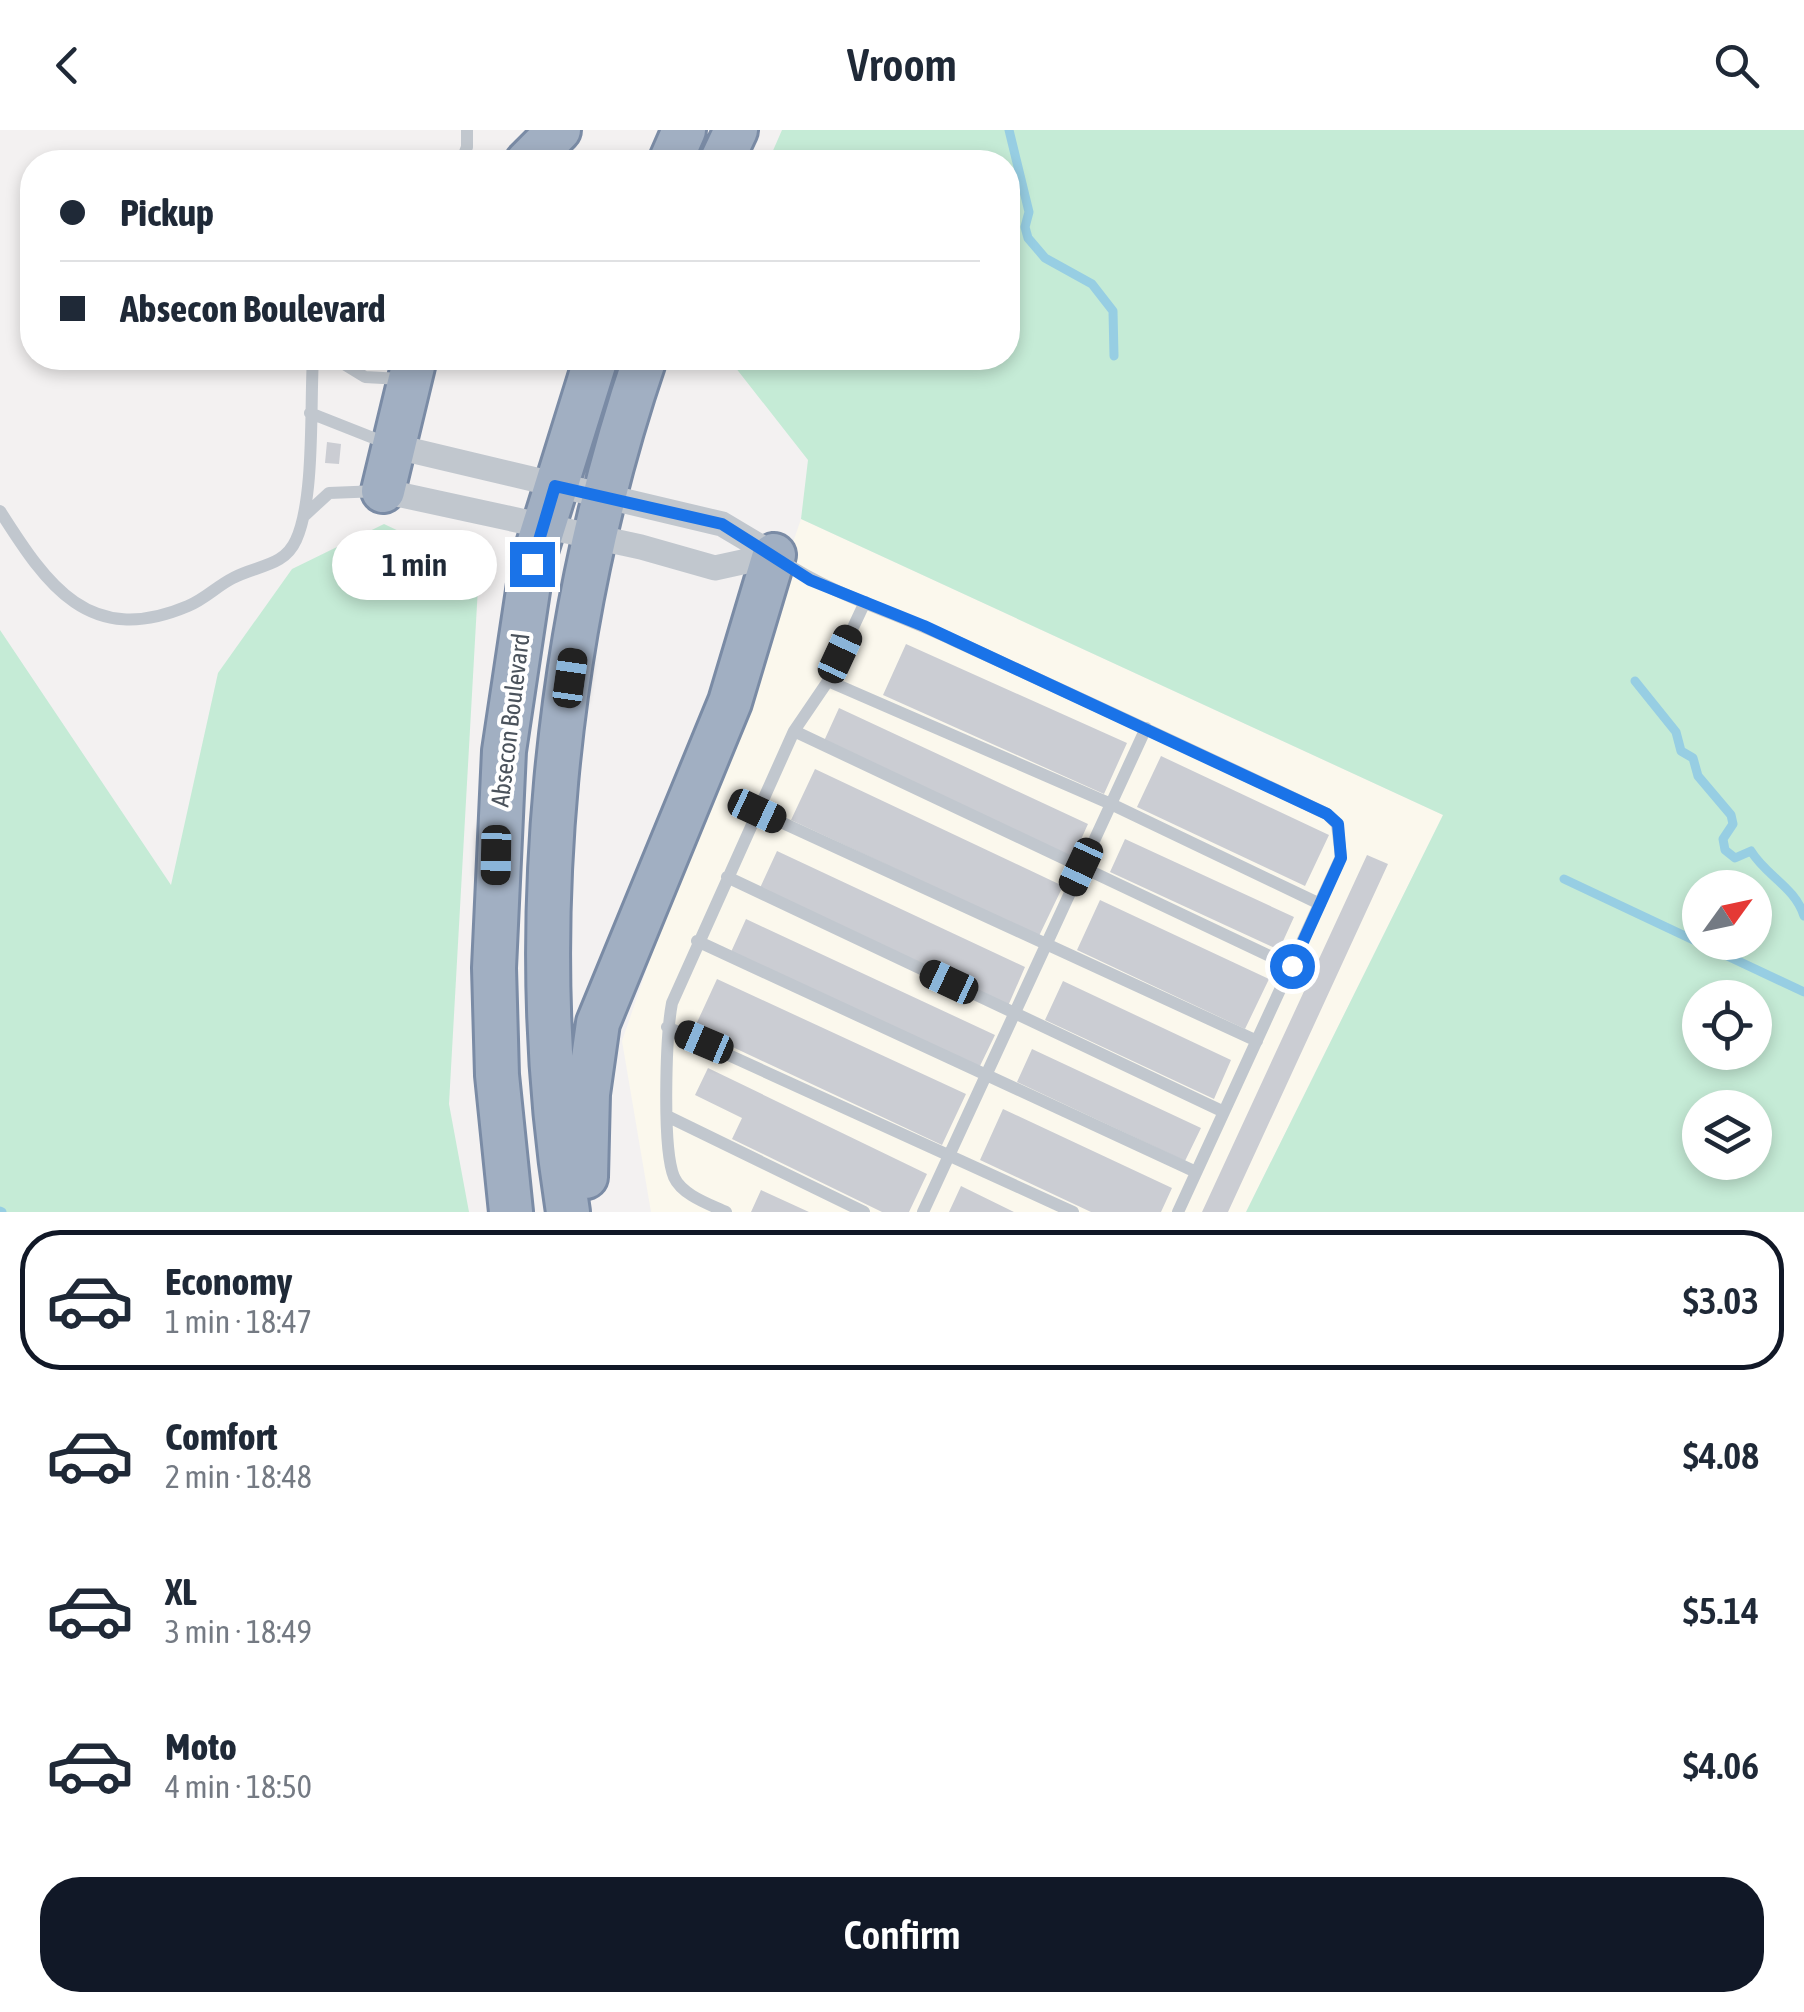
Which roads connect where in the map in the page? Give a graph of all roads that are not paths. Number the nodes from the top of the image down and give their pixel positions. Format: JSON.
{"nodes":[{"id":1,"x":559,"y":130,"type":"edge"},
{"id":2,"x":539,"y":150,"type":"edge"},
{"id":3,"x":312,"y":370,"type":"edge"},
{"id":4,"x":354,"y":370,"type":"edge"},
{"id":5,"x":406,"y":370,"type":"edge"},
{"id":6,"x":412,"y":370,"type":"edge"},
{"id":7,"x":592,"y":370,"type":"edge"},
{"id":8,"x":641,"y":370,"type":"edge"},
{"id":9,"x":310,"y":413,"type":"junction"},
{"id":10,"x":393,"y":446,"type":"junction"},
{"id":11,"x":555,"y":486,"type":"junction"},
{"id":12,"x":382,"y":491,"type":"junction"},
{"id":13,"x":606,"y":497,"type":"junction"},
{"id":14,"x":0,"y":511,"type":"edge"},
{"id":15,"x":303,"y":518,"type":"junction"},
{"id":16,"x":543,"y":527,"type":"junction"},
{"id":17,"x":597,"y":538,"type":"junction"},
{"id":18,"x":774,"y":555,"type":"junction"},
{"id":19,"x":865,"y":602,"type":"junction"},
{"id":20,"x":828,"y":680,"type":"junction"},
{"id":21,"x":1146,"y":728,"type":"junction"},
{"id":22,"x":794,"y":731,"type":"junction"},
{"id":23,"x":1110,"y":804,"type":"junction"},
{"id":24,"x":757,"y":811,"type":"junction"},
{"id":25,"x":1081,"y":867,"type":"junction"},
{"id":26,"x":726,"y":877,"type":"junction"},
{"id":27,"x":1320,"y":904,"type":"junction"},
{"id":28,"x":697,"y":940,"type":"junction"},
{"id":29,"x":1046,"y":944,"type":"junction"},
{"id":30,"x":1292,"y":966,"type":"junction"},
{"id":31,"x":1014,"y":1013,"type":"junction"},
{"id":32,"x":668,"y":1027,"type":"junction"},
{"id":33,"x":1256,"y":1041,"type":"junction"},
{"id":34,"x":986,"y":1074,"type":"junction"},
{"id":35,"x":1224,"y":1112,"type":"junction"},
{"id":36,"x":669,"y":1117,"type":"junction"},
{"id":37,"x":949,"y":1155,"type":"junction"},
{"id":38,"x":1196,"y":1172,"type":"junction"},
{"id":39,"x":511,"y":1212,"type":"edge"},
{"id":40,"x":568,"y":1212,"type":"edge"},
{"id":41,"x":586,"y":1212,"type":"edge"},
{"id":42,"x":726,"y":1212,"type":"edge"},
{"id":43,"x":864,"y":1212,"type":"edge"},
{"id":44,"x":923,"y":1212,"type":"edge"},
{"id":45,"x":1073,"y":1212,"type":"edge"},
{"id":46,"x":1178,"y":1212,"type":"edge"}],
"edges":[{"from":1,"to":2,"type":"highway"},
{"from":3,"to":9,"type":"lane"},
{"from":4,"to":5,"type":"lane"},
{"from":6,"to":10,"type":"highway"},
{"from":7,"to":11,"type":"highway","name":"Absecon Boulevard"},
{"from":8,"to":13,"type":"highway"},
{"from":9,"to":10,"type":"lane"},
{"from":9,"to":15,"type":"lane"},
{"from":10,"to":11,"type":"street"},
{"from":10,"to":12,"type":"highway"},
{"from":11,"to":13,"type":"street"},
{"from":11,"to":16,"type":"highway","name":"Absecon Boulevard"},
{"from":12,"to":15,"type":"lane"},
{"from":12,"to":16,"type":"street"},
{"from":13,"to":17,"type":"highway"},
{"from":13,"to":18,"type":"street"},
{"from":14,"to":15,"type":"lane"},
{"from":16,"to":17,"type":"street"},
{"from":16,"to":39,"type":"highway","name":"Absecon Boulevard"},
{"from":17,"to":18,"type":"street"},
{"from":17,"to":40,"type":"highway"},
{"from":18,"to":19,"type":"lane"},
{"from":18,"to":41,"type":"highway"},
{"from":19,"to":20,"type":"lane"},
{"from":19,"to":21,"type":"lane"},
{"from":20,"to":22,"type":"lane"},
{"from":20,"to":23,"type":"lane"},
{"from":21,"to":23,"type":"lane"},
{"from":21,"to":27,"type":"lane"},
{"from":22,"to":24,"type":"lane"},
{"from":22,"to":25,"type":"lane"},
{"from":23,"to":25,"type":"lane"},
{"from":23,"to":27,"type":"lane"},
{"from":24,"to":26,"type":"lane"},
{"from":24,"to":29,"type":"lane"},
{"from":25,"to":29,"type":"lane"},
{"from":25,"to":30,"type":"lane"},
{"from":26,"to":28,"type":"lane"},
{"from":26,"to":31,"type":"lane"},
{"from":27,"to":30,"type":"lane"},
{"from":28,"to":32,"type":"lane"},
{"from":28,"to":34,"type":"lane"},
{"from":29,"to":31,"type":"lane"},
{"from":29,"to":33,"type":"lane"},
{"from":30,"to":33,"type":"lane"},
{"from":31,"to":34,"type":"lane"},
{"from":31,"to":35,"type":"lane"},
{"from":32,"to":36,"type":"lane"},
{"from":32,"to":37,"type":"lane"},
{"from":33,"to":35,"type":"lane"},
{"from":34,"to":37,"type":"lane"},
{"from":34,"to":38,"type":"lane"},
{"from":35,"to":38,"type":"lane"},
{"from":36,"to":42,"type":"lane"},
{"from":36,"to":43,"type":"lane"},
{"from":37,"to":44,"type":"lane"},
{"from":37,"to":45,"type":"lane"},
{"from":38,"to":46,"type":"lane"}]}
